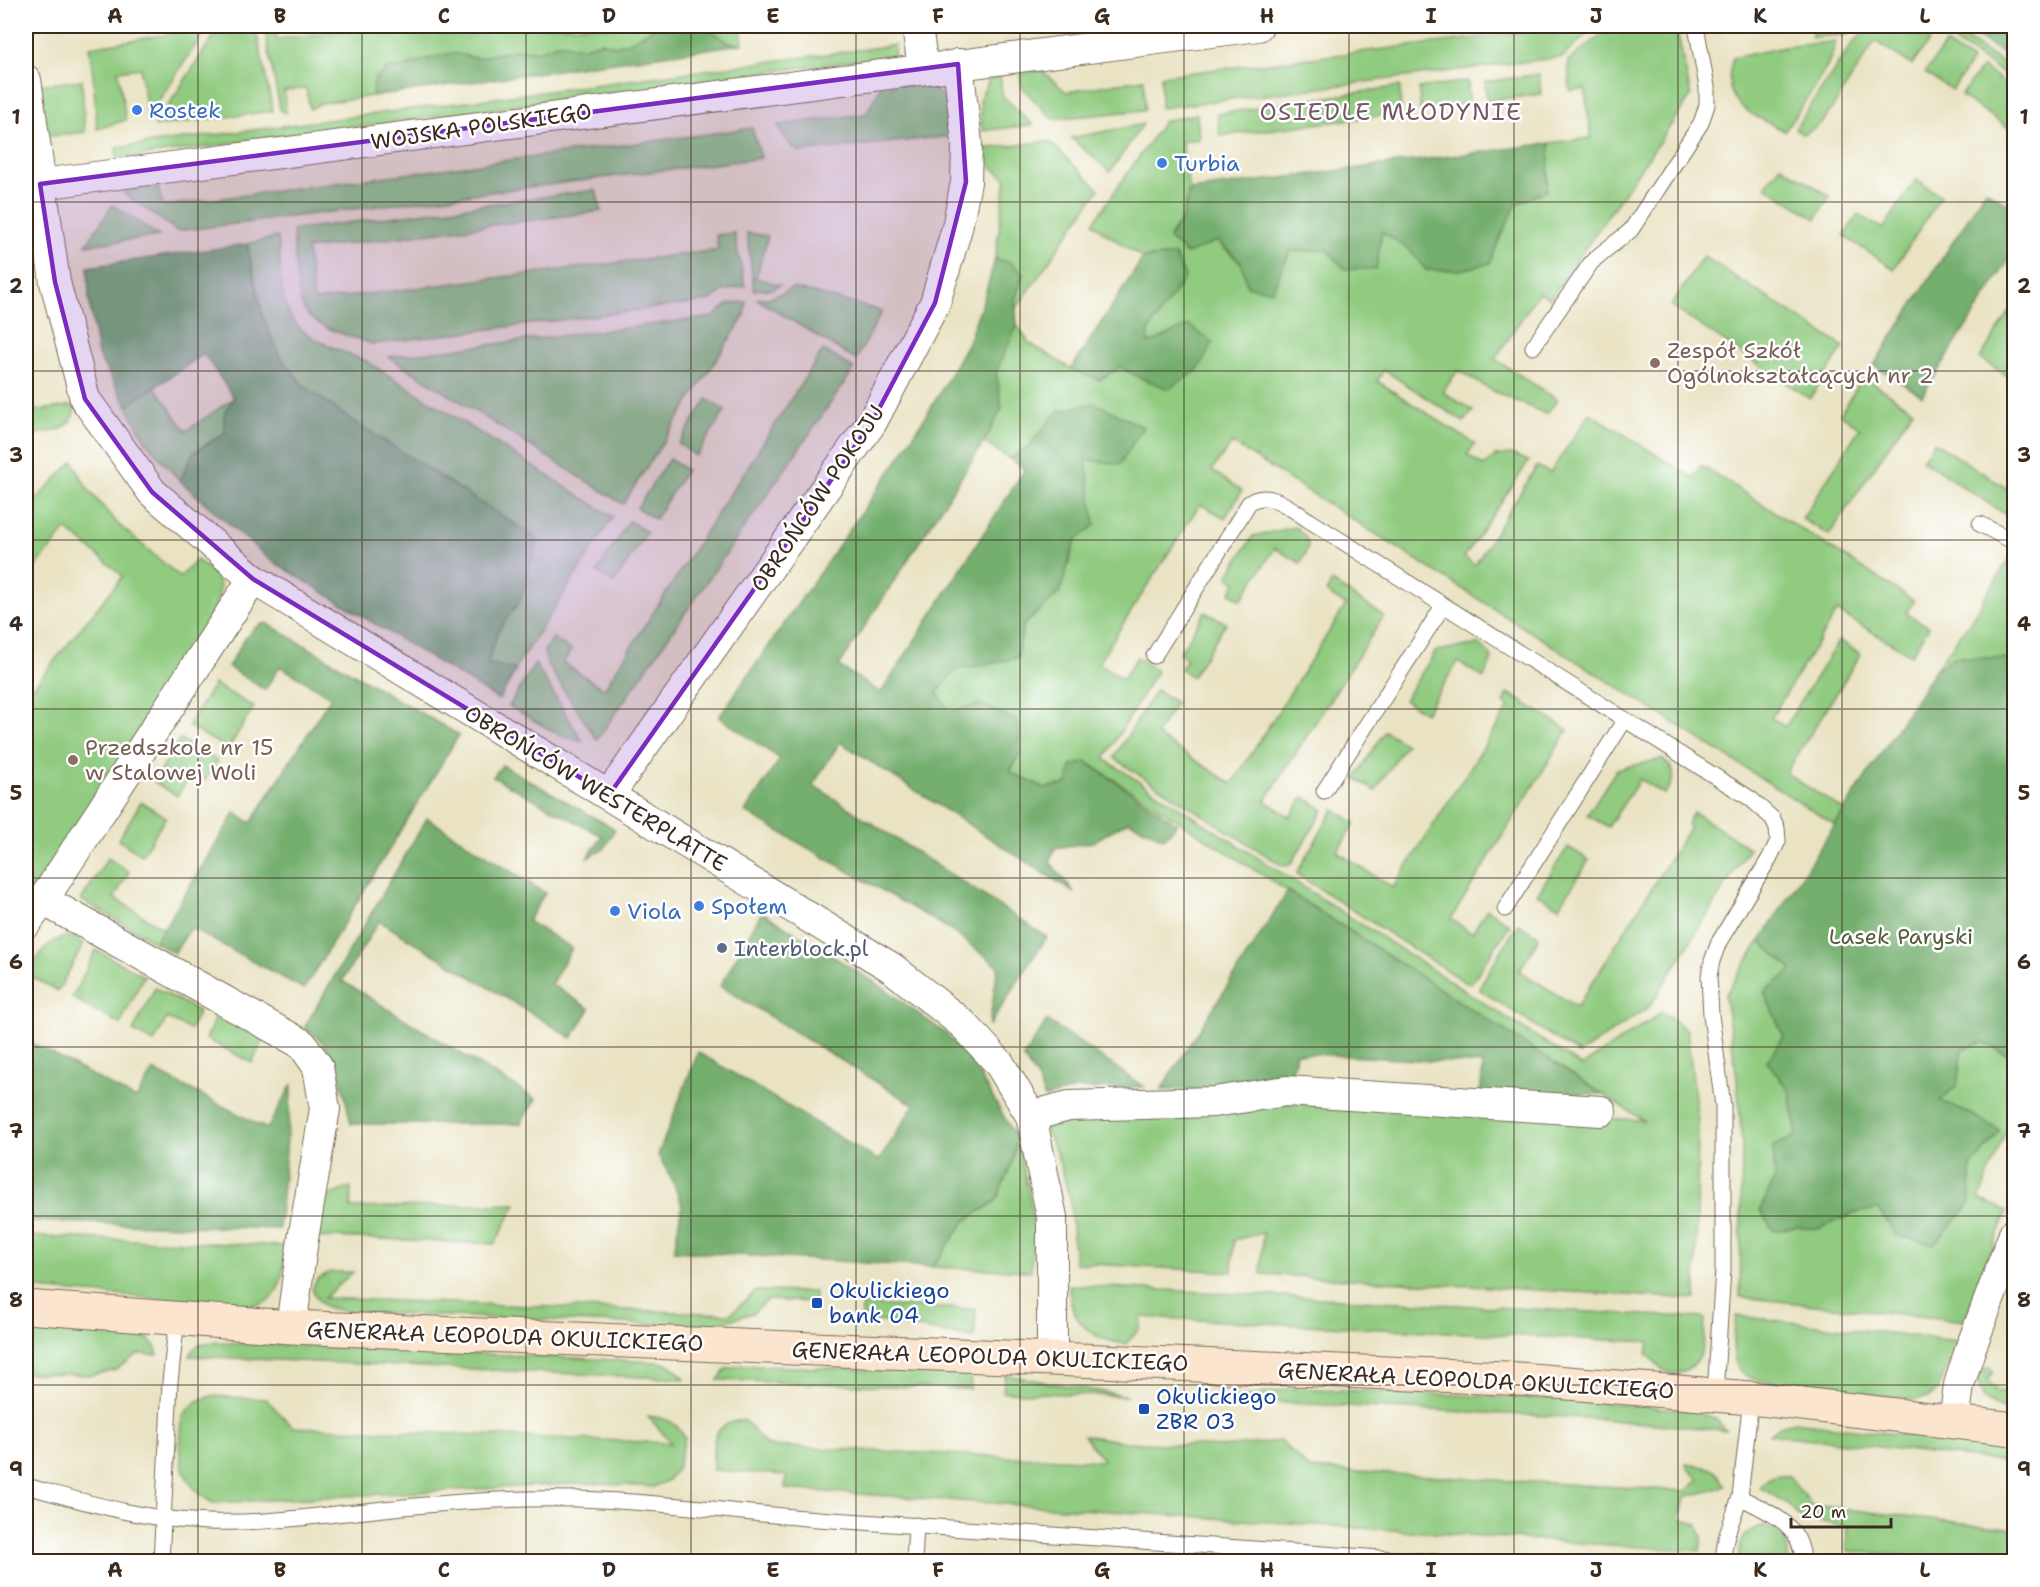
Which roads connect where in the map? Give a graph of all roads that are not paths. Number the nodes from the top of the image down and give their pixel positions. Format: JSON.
{"nodes":[{"id":1,"x":917,"y":26,"type":"edge"},
{"id":2,"x":1258,"y":26,"type":"edge"},
{"id":3,"x":1696,"y":26,"type":"edge"},
{"id":4,"x":958,"y":64,"type":"junction"},
{"id":5,"x":923,"y":68,"type":"junction"},
{"id":6,"x":26,"y":80,"type":"edge"},
{"id":7,"x":33,"y":185,"type":"edge"},
{"id":8,"x":1533,"y":347,"type":"dead end"},
{"id":9,"x":1980,"y":524,"type":"dead end"},
{"id":10,"x":2014,"y":542,"type":"edge"},
{"id":11,"x":253,"y":579,"type":"junction"},
{"id":12,"x":1443,"y":606,"type":"junction"},
{"id":13,"x":1154,"y":656,"type":"dead end"},
{"id":14,"x":1624,"y":721,"type":"junction"},
{"id":15,"x":1324,"y":791,"type":"dead end"},
{"id":16,"x":609,"y":795,"type":"junction"},
{"id":17,"x":1505,"y":909,"type":"dead end"},
{"id":18,"x":34,"y":912,"type":"edge"},
{"id":19,"x":1600,"y":1111,"type":"dead end"},
{"id":20,"x":1031,"y":1116,"type":"junction"},
{"id":21,"x":2014,"y":1234,"type":"edge"},
{"id":22,"x":26,"y":1307,"type":"edge"},
{"id":23,"x":177,"y":1318,"type":"junction"},
{"id":24,"x":291,"y":1327,"type":"junction"},
{"id":25,"x":1052,"y":1359,"type":"junction"},
{"id":26,"x":1715,"y":1394,"type":"junction"},
{"id":27,"x":1751,"y":1398,"type":"junction"},
{"id":28,"x":1954,"y":1422,"type":"junction"},
{"id":29,"x":2014,"y":1429,"type":"edge"},
{"id":30,"x":26,"y":1486,"type":"edge"},
{"id":31,"x":1740,"y":1497,"type":"junction"},
{"id":32,"x":162,"y":1519,"type":"junction"},
{"id":33,"x":916,"y":1525,"type":"junction"},
{"id":34,"x":1353,"y":1558,"type":"edge"},
{"id":35,"x":161,"y":1562,"type":"edge"},
{"id":36,"x":914,"y":1562,"type":"edge"},
{"id":37,"x":1437,"y":1562,"type":"edge"},
{"id":38,"x":1722,"y":1562,"type":"edge"},
{"id":39,"x":1803,"y":1562,"type":"edge"}],
"edges":[{"from":1,"to":5,"type":"street"},
{"from":2,"to":4,"type":"street","name":"WOJSKA POLSKIEGO"},
{"from":3,"to":8,"type":"lane"},
{"from":4,"to":5,"type":"street","name":"WOJSKA POLSKIEGO"},
{"from":4,"to":16,"type":"street","name":"OBROŃCÓW POKOJU"},
{"from":5,"to":7,"type":"street","name":"WOJSKA POLSKIEGO"},
{"from":6,"to":7,"type":"street"},
{"from":7,"to":11,"type":"street","name":"OBROŃCÓW WESTERPLATTE"},
{"from":9,"to":10,"type":"lane"},
{"from":11,"to":16,"type":"street","name":"OBROŃCÓW WESTERPLATTE"},
{"from":11,"to":18,"type":"street"},
{"from":12,"to":13,"type":"lane"},
{"from":12,"to":14,"type":"lane"},
{"from":12,"to":15,"type":"lane"},
{"from":14,"to":17,"type":"lane"},
{"from":14,"to":26,"type":"lane"},
{"from":16,"to":20,"type":"street","name":"OBROŃCÓW WESTERPLATTE"},
{"from":18,"to":24,"type":"street"},
{"from":19,"to":20,"type":"street"},
{"from":20,"to":25,"type":"street","name":"OBROŃCÓW WESTERPLATTE"},
{"from":21,"to":28,"type":"street"},
{"from":22,"to":23,"type":"street","name":"GENERAŁA LEOPOLDA OKULICKIEGO"},
{"from":23,"to":24,"type":"street","name":"GENERAŁA LEOPOLDA OKULICKIEGO"},
{"from":23,"to":32,"type":"lane"},
{"from":24,"to":25,"type":"street","name":"GENERAŁA LEOPOLDA OKULICKIEGO"},
{"from":25,"to":26,"type":"street","name":"GENERAŁA LEOPOLDA OKULICKIEGO"},
{"from":26,"to":27,"type":"street","name":"GENERAŁA LEOPOLDA OKULICKIEGO"},
{"from":27,"to":28,"type":"street","name":"GENERAŁA LEOPOLDA OKULICKIEGO"},
{"from":27,"to":31,"type":"lane"},
{"from":28,"to":29,"type":"street","name":"GENERAŁA LEOPOLDA OKULICKIEGO"},
{"from":30,"to":32,"type":"lane"},
{"from":31,"to":38,"type":"lane"},
{"from":31,"to":39,"type":"lane"},
{"from":32,"to":33,"type":"lane"},
{"from":32,"to":35,"type":"lane"},
{"from":33,"to":34,"type":"lane"},
{"from":33,"to":36,"type":"lane"},
{"from":34,"to":37,"type":"lane"}]}
